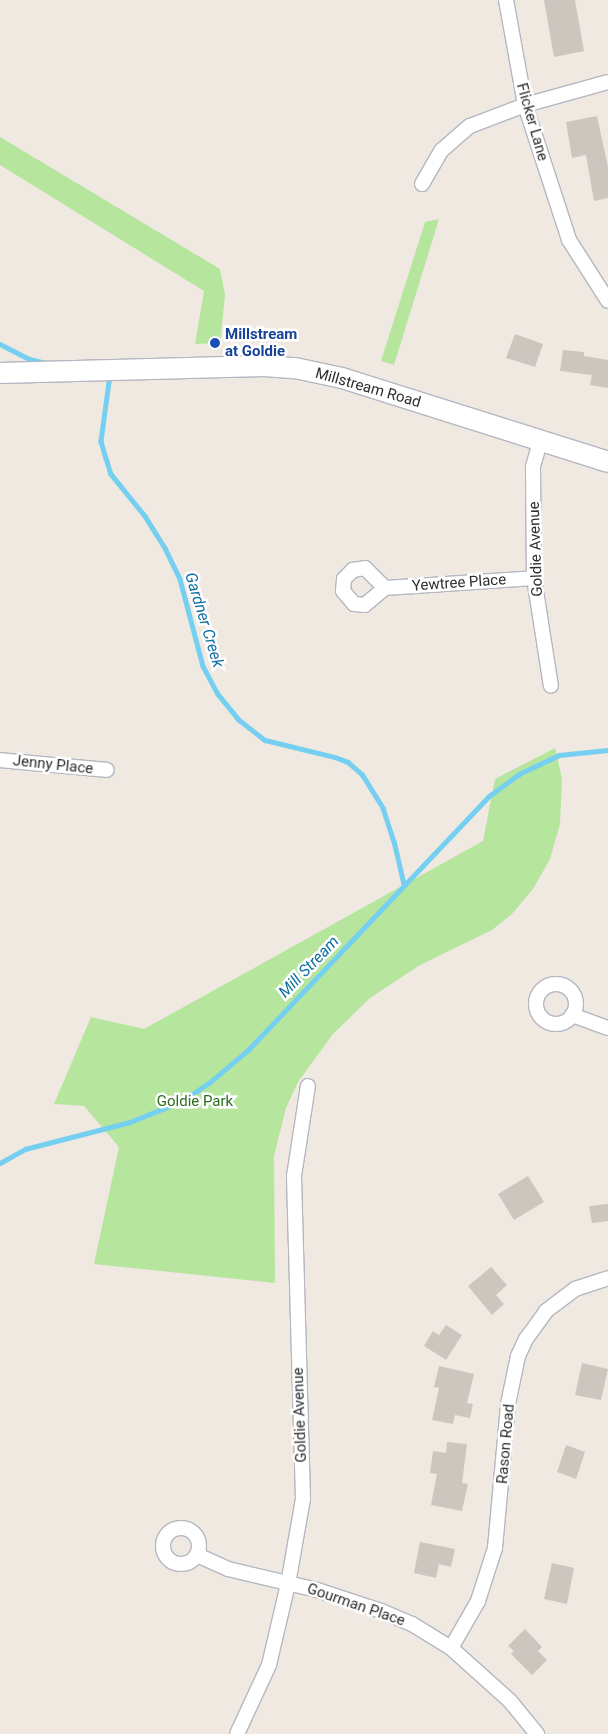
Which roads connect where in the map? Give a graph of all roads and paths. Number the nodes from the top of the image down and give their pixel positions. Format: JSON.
{"nodes":[{"id":1,"x":506,"y":0,"type":"edge"},
{"id":2,"x":608,"y":82,"type":"edge"},
{"id":3,"x":524,"y":105,"type":"junction"},
{"id":4,"x":422,"y":184,"type":"dead end"},
{"id":5,"x":608,"y":301,"type":"edge"},
{"id":6,"x":0,"y":373,"type":"edge"},
{"id":7,"x":540,"y":442,"type":"junction"},
{"id":8,"x":608,"y":462,"type":"edge"},
{"id":9,"x":534,"y":578,"type":"junction"},
{"id":10,"x":384,"y":588,"type":"dead end"},
{"id":11,"x":551,"y":686,"type":"dead end"},
{"id":12,"x":0,"y":760,"type":"edge"},
{"id":13,"x":107,"y":770,"type":"dead end"},
{"id":14,"x":572,"y":1016,"type":"dead end"},
{"id":15,"x":608,"y":1028,"type":"edge"},
{"id":16,"x":308,"y":1086,"type":"dead end"},
{"id":17,"x":608,"y":1278,"type":"edge"},
{"id":18,"x":197,"y":1554,"type":"dead end"},
{"id":19,"x":288,"y":1584,"type":"junction"},
{"id":20,"x":451,"y":1648,"type":"junction"},
{"id":21,"x":237,"y":1734,"type":"edge"},
{"id":22,"x":537,"y":1734,"type":"edge"}],
"edges":[{"from":1,"to":3,"type":"street","name":"Flicker Lane"},
{"from":2,"to":3,"type":"street"},
{"from":3,"to":4,"type":"street"},
{"from":3,"to":5,"type":"street","name":"Flicker Lane"},
{"from":6,"to":7,"type":"main road","name":"Millstream Road"},
{"from":7,"to":8,"type":"main road","name":"Millstream Road"},
{"from":7,"to":9,"type":"street","name":"Goldie Avenue"},
{"from":9,"to":10,"type":"street","name":"Yewtree Place"},
{"from":9,"to":11,"type":"street","name":"Goldie Avenue"},
{"from":12,"to":13,"type":"street","name":"Jenny Place"},
{"from":14,"to":15,"type":"street"},
{"from":16,"to":19,"type":"street","name":"Goldie Avenue"},
{"from":17,"to":20,"type":"street","name":"Rason Road"},
{"from":18,"to":19,"type":"street","name":"Gourman Place"},
{"from":19,"to":20,"type":"street","name":"Gourman Place"},
{"from":19,"to":21,"type":"street","name":"Goldie Avenue"},
{"from":20,"to":22,"type":"street","name":"Gourman Place"}]}
